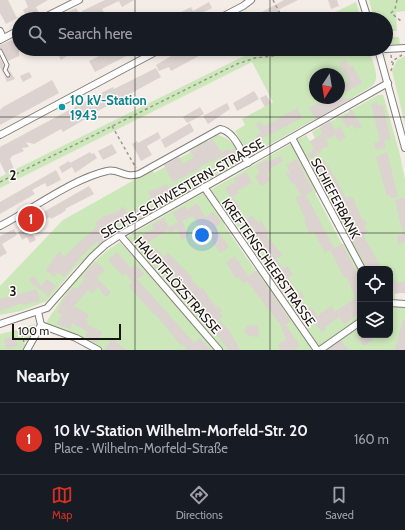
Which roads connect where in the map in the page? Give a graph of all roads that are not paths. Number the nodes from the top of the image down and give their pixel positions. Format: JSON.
{"nodes":[{"id":1,"x":79,"y":0,"type":"edge"},
{"id":2,"x":251,"y":0,"type":"edge"},
{"id":3,"x":362,"y":0,"type":"edge"},
{"id":4,"x":55,"y":12,"type":"edge"},
{"id":5,"x":230,"y":12,"type":"edge"},
{"id":6,"x":366,"y":12,"type":"edge"},
{"id":7,"x":0,"y":31,"type":"edge"},
{"id":8,"x":12,"y":34,"type":"edge"},
{"id":9,"x":2,"y":39,"type":"edge"},
{"id":10,"x":405,"y":48,"type":"edge"},
{"id":11,"x":393,"y":49,"type":"edge"},
{"id":12,"x":0,"y":51,"type":"edge"},
{"id":13,"x":148,"y":56,"type":"edge"},
{"id":14,"x":380,"y":56,"type":"edge"},
{"id":15,"x":8,"y":75,"type":"dead end"},
{"id":16,"x":387,"y":82,"type":"junction"},
{"id":17,"x":0,"y":135,"type":"edge"},
{"id":18,"x":292,"y":138,"type":"junction"},
{"id":19,"x":405,"y":148,"type":"edge"},
{"id":20,"x":248,"y":163,"type":"junction"},
{"id":21,"x":204,"y":188,"type":"junction"},
{"id":22,"x":0,"y":226,"type":"edge"},
{"id":23,"x":120,"y":235,"type":"junction"},
{"id":24,"x":360,"y":266,"type":"edge"},
{"id":25,"x":393,"y":303,"type":"edge"},
{"id":26,"x":405,"y":304,"type":"edge"},
{"id":27,"x":38,"y":312,"type":"junction"},
{"id":28,"x":0,"y":324,"type":"edge"},
{"id":29,"x":357,"y":324,"type":"edge"},
{"id":30,"x":41,"y":325,"type":"junction"},
{"id":31,"x":27,"y":349,"type":"edge"},
{"id":32,"x":98,"y":350,"type":"edge"},
{"id":33,"x":219,"y":350,"type":"edge"},
{"id":34,"x":317,"y":350,"type":"edge"},
{"id":35,"x":320,"y":350,"type":"edge"}],
"edges":[{"from":1,"to":4,"type":"street"},
{"from":2,"to":5,"type":"street"},
{"from":3,"to":6,"type":"street"},
{"from":7,"to":9,"type":"street"},
{"from":8,"to":9,"type":"street"},
{"from":10,"to":11,"type":"street"},
{"from":12,"to":15,"type":"lane"},
{"from":13,"to":17,"type":"street"},
{"from":14,"to":16,"type":"street"},
{"from":16,"to":18,"type":"street","name":"SECHS-SCHWESTERN-STRASSE"},
{"from":16,"to":19,"type":"street"},
{"from":18,"to":20,"type":"street","name":"SECHS-SCHWESTERN-STRASSE"},
{"from":18,"to":24,"type":"street","name":"SCHIEFERBANK"},
{"from":20,"to":21,"type":"street","name":"SECHS-SCHWESTERN-STRASSE"},
{"from":20,"to":22,"type":"street"},
{"from":21,"to":23,"type":"street","name":"SECHS-SCHWESTERN-STRASSE"},
{"from":21,"to":34,"type":"street","name":"KREFTENSCHEERSTRASSE"},
{"from":23,"to":27,"type":"street","name":"SECHS-SCHWESTERN-STRASSE"},
{"from":23,"to":33,"type":"street","name":"HAUPTFLÖZSTRASSE"},
{"from":25,"to":26,"type":"street"},
{"from":27,"to":28,"type":"street","name":"SECHS-SCHWESTERN-STRASSE"},
{"from":27,"to":30,"type":"street"},
{"from":29,"to":35,"type":"street"},
{"from":30,"to":31,"type":"street"},
{"from":30,"to":32,"type":"street"}]}
